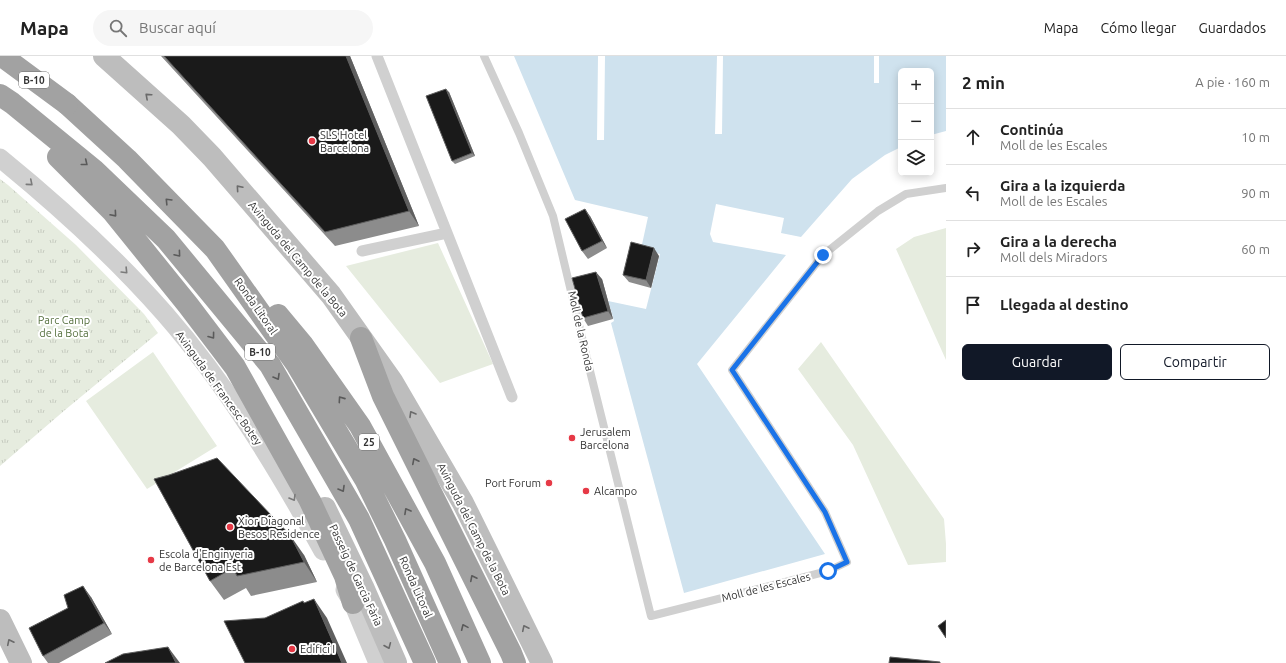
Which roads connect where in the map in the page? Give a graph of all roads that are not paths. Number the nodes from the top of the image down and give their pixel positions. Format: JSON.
{"nodes":[{"id":1,"x":2,"y":56,"type":"edge"},
{"id":2,"x":104,"y":56,"type":"edge"},
{"id":3,"x":377,"y":56,"type":"edge"},
{"id":4,"x":484,"y":56,"type":"edge"},
{"id":5,"x":6,"y":99,"type":"edge"},
{"id":6,"x":0,"y":158,"type":"edge"},
{"id":7,"x":946,"y":188,"type":"edge"},
{"id":8,"x":447,"y":233,"type":"junction"},
{"id":9,"x":215,"y":249,"type":"junction"},
{"id":10,"x":362,"y":251,"type":"dead end"},
{"id":11,"x":361,"y":338,"type":"junction"},
{"id":12,"x":235,"y":367,"type":"junction"},
{"id":13,"x":512,"y":397,"type":"dead end"},
{"id":14,"x":353,"y":603,"type":"junction"},
{"id":15,"x":651,"y":616,"type":"joint"},
{"id":16,"x":0,"y":620,"type":"edge"},
{"id":17,"x":21,"y":663,"type":"edge"},
{"id":18,"x":378,"y":663,"type":"edge"},
{"id":19,"x":396,"y":663,"type":"edge"},
{"id":20,"x":425,"y":663,"type":"edge"},
{"id":21,"x":450,"y":663,"type":"edge"},
{"id":22,"x":480,"y":663,"type":"edge"},
{"id":23,"x":515,"y":663,"type":"edge"},
{"id":24,"x":542,"y":663,"type":"edge"}],
"edges":[{"from":9,"to":1,"type":"highway","name":"Ronda Litoral","number":"B-10","one_way":true,"bridge":true},
{"from":11,"to":2,"type":"main road","name":"Avinguda del Camp de la Bota","one_way":true},
{"from":3,"to":8,"type":"street"},
{"from":4,"to":15,"type":"lane","name":"Moll de la Ronda"},
{"from":5,"to":12,"type":"highway","one_way":true},
{"from":5,"to":20,"type":"highway","name":"Ronda Litoral","number":"B-10","one_way":true},
{"from":6,"to":14,"type":"street","name":"Avinguda de Francesc Botey","one_way":true},
{"from":7,"to":15,"type":"lane","name":"Moll de les Escales"},
{"from":8,"to":10,"type":"street"},
{"from":8,"to":13,"type":"street"},
{"from":9,"to":21,"type":"highway","name":"Ronda Litoral","number":"B-10"},
{"from":22,"to":9,"type":"highway","number":"25","one_way":true},
{"from":23,"to":11,"type":"highway","one_way":true},
{"from":24,"to":11,"type":"main road","name":"Avinguda del Camp de la Bota","one_way":true},
{"from":12,"to":14,"type":"highway"},
{"from":12,"to":19,"type":"main road","name":"Passeig de Garcia Fària","one_way":true},
{"from":14,"to":18,"type":"street","name":"Avinguda de Francesc Botey"},
{"from":17,"to":16,"type":"main road","one_way":true}]}
